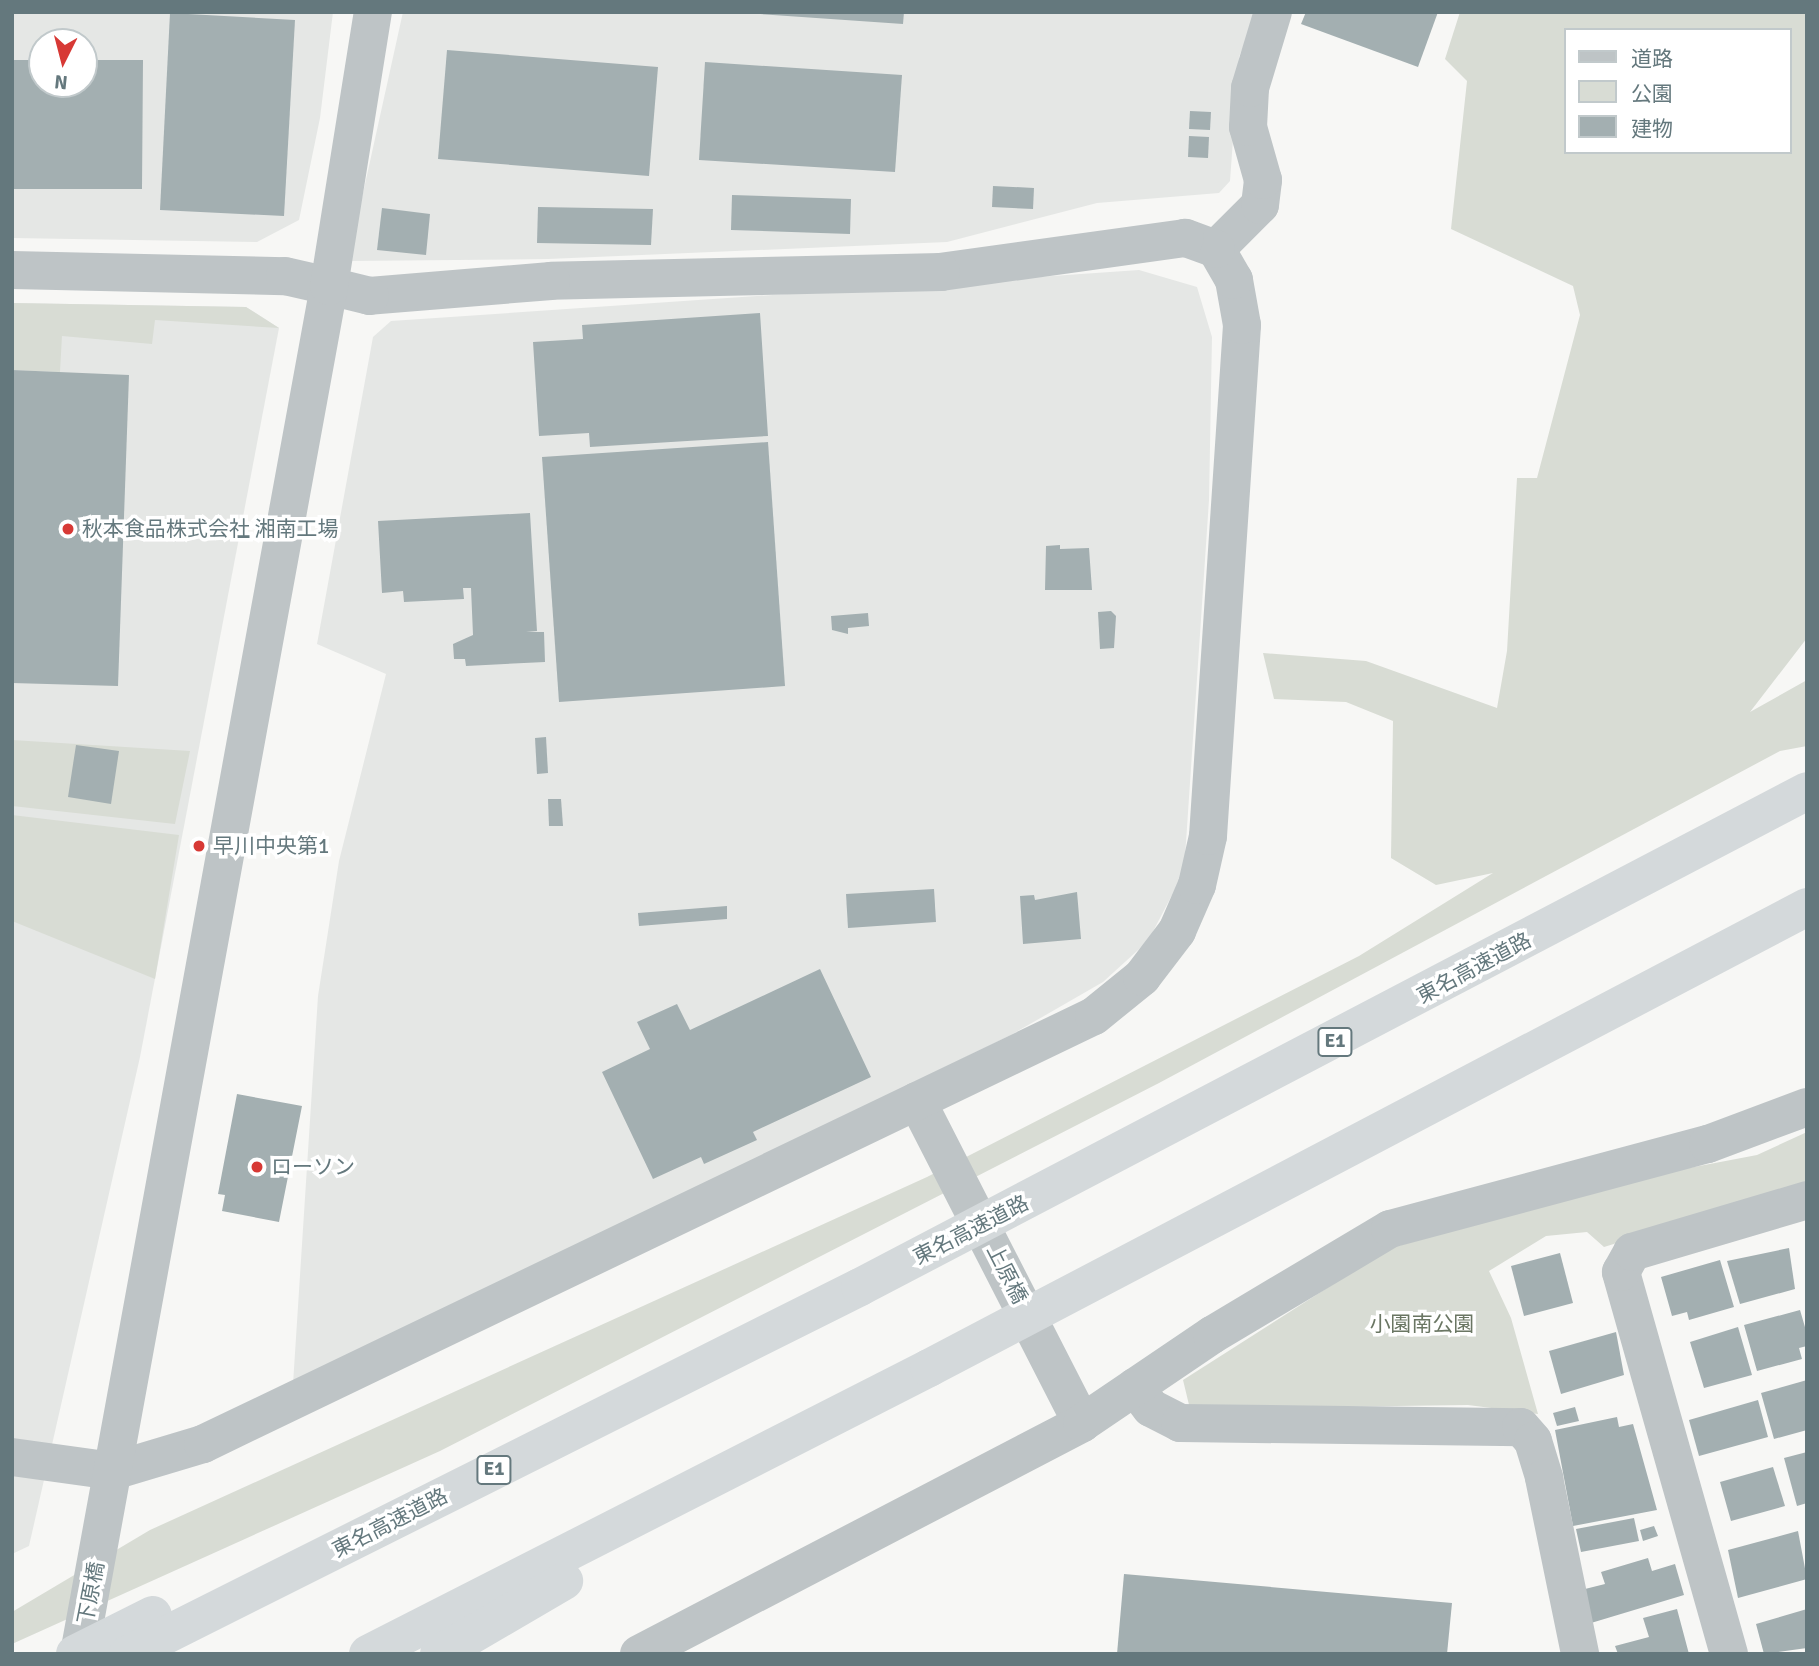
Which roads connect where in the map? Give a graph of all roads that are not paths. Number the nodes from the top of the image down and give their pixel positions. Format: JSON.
{"nodes":[{"id":1,"x":373,"y":12,"type":"edge"},
{"id":2,"x":1273,"y":12,"type":"edge"},
{"id":3,"x":1216,"y":249,"type":"junction"},
{"id":4,"x":12,"y":270,"type":"edge"},
{"id":5,"x":330,"y":286,"type":"junction"},
{"id":6,"x":1807,"y":791,"type":"edge"},
{"id":7,"x":1807,"y":907,"type":"edge"},
{"id":8,"x":917,"y":1101,"type":"junction"},
{"id":9,"x":1807,"y":1107,"type":"edge"},
{"id":10,"x":1807,"y":1200,"type":"edge"},
{"id":11,"x":860,"y":1287,"type":"junction"},
{"id":12,"x":929,"y":1368,"type":"junction"},
{"id":13,"x":1135,"y":1387,"type":"junction"},
{"id":14,"x":1078,"y":1416,"type":"junction"},
{"id":15,"x":12,"y":1457,"type":"edge"},
{"id":16,"x":113,"y":1471,"type":"junction"},
{"id":17,"x":77,"y":1654,"type":"edge"},
{"id":18,"x":128,"y":1654,"type":"edge"},
{"id":19,"x":368,"y":1654,"type":"edge"},
{"id":20,"x":439,"y":1654,"type":"edge"},
{"id":21,"x":639,"y":1654,"type":"edge"},
{"id":22,"x":1580,"y":1654,"type":"edge"},
{"id":23,"x":1729,"y":1654,"type":"edge"}],
"edges":[{"from":1,"to":5,"type":"street","name":"下原橋"},
{"from":2,"to":3,"type":"street"},
{"from":3,"to":5,"type":"street"},
{"from":3,"to":8,"type":"street"},
{"from":4,"to":5,"type":"street"},
{"from":5,"to":16,"type":"street","name":"下原橋"},
{"from":6,"to":11,"type":"highway","name":"東名高速道路","number":"E1"},
{"from":7,"to":12,"type":"highway"},
{"from":8,"to":14,"type":"street","name":"上原橋"},
{"from":8,"to":16,"type":"street"},
{"from":9,"to":13,"type":"street"},
{"from":10,"to":23,"type":"street"},
{"from":11,"to":17,"type":"highway"},
{"from":11,"to":18,"type":"highway","name":"東名高速道路","number":"E1"},
{"from":12,"to":19,"type":"highway"},
{"from":12,"to":20,"type":"highway"},
{"from":13,"to":14,"type":"street"},
{"from":13,"to":22,"type":"street"},
{"from":14,"to":21,"type":"street"},
{"from":15,"to":16,"type":"street"},
{"from":16,"to":17,"type":"street","name":"下原橋"}]}
